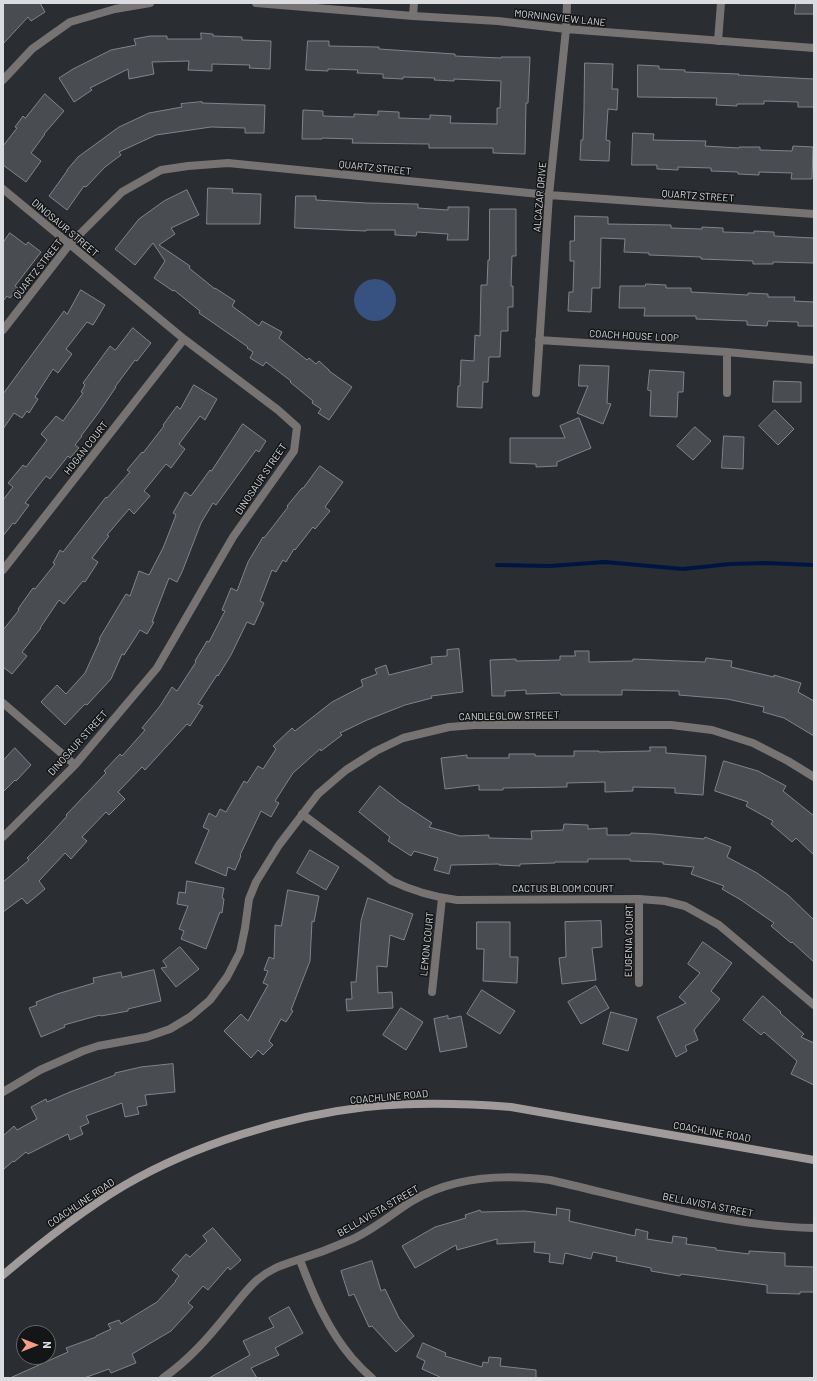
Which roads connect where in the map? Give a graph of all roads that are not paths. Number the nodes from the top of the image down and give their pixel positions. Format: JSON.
{"nodes":[{"id":1,"x":150,"y":3,"type":"edge"},
{"id":2,"x":256,"y":3,"type":"edge"},
{"id":3,"x":414,"y":3,"type":"edge"},
{"id":4,"x":567,"y":3,"type":"edge"},
{"id":5,"x":721,"y":3,"type":"edge"},
{"id":6,"x":300,"y":5,"type":"edge"},
{"id":7,"x":413,"y":16,"type":"junction"},
{"id":8,"x":566,"y":29,"type":"junction"},
{"id":9,"x":718,"y":41,"type":"junction"},
{"id":10,"x":814,"y":48,"type":"edge"},
{"id":11,"x":3,"y":80,"type":"edge"},
{"id":12,"x":3,"y":190,"type":"edge"},
{"id":13,"x":549,"y":196,"type":"junction"},
{"id":14,"x":814,"y":214,"type":"edge"},
{"id":15,"x":69,"y":245,"type":"junction"},
{"id":16,"x":3,"y":330,"type":"edge"},
{"id":17,"x":184,"y":338,"type":"junction"},
{"id":18,"x":539,"y":340,"type":"junction"},
{"id":19,"x":727,"y":352,"type":"junction"},
{"id":20,"x":814,"y":360,"type":"edge"},
{"id":21,"x":536,"y":392,"type":"dead end"},
{"id":22,"x":727,"y":392,"type":"dead end"},
{"id":23,"x":3,"y":570,"type":"edge"},
{"id":24,"x":3,"y":703,"type":"edge"},
{"id":25,"x":75,"y":765,"type":"junction"},
{"id":26,"x":814,"y":777,"type":"edge"},
{"id":27,"x":302,"y":814,"type":"junction"},
{"id":28,"x":3,"y":837,"type":"edge"},
{"id":29,"x":442,"y":898,"type":"junction"},
{"id":30,"x":639,"y":899,"type":"junction"},
{"id":31,"x":638,"y":983,"type":"dead end"},
{"id":32,"x":432,"y":992,"type":"dead end"},
{"id":33,"x":814,"y":1005,"type":"edge"},
{"id":34,"x":3,"y":1092,"type":"edge"},
{"id":35,"x":814,"y":1160,"type":"edge"},
{"id":36,"x":814,"y":1228,"type":"edge"},
{"id":37,"x":300,"y":1260,"type":"junction"},
{"id":38,"x":3,"y":1275,"type":"edge"},
{"id":39,"x":163,"y":1378,"type":"edge"},
{"id":40,"x":372,"y":1378,"type":"edge"}],
"edges":[{"from":1,"to":11,"type":"street"},
{"from":2,"to":6,"type":"street","name":"MORNINGVIEW LANE"},
{"from":3,"to":7,"type":"street"},
{"from":4,"to":8,"type":"street","name":"ALCAZAR DRIVE"},
{"from":5,"to":9,"type":"street"},
{"from":6,"to":7,"type":"street","name":"MORNINGVIEW LANE"},
{"from":7,"to":8,"type":"street","name":"MORNINGVIEW LANE"},
{"from":8,"to":9,"type":"street","name":"MORNINGVIEW LANE"},
{"from":8,"to":13,"type":"street","name":"ALCAZAR DRIVE"},
{"from":9,"to":10,"type":"street","name":"MORNINGVIEW LANE"},
{"from":12,"to":15,"type":"street","name":"DINOSAUR STREET"},
{"from":13,"to":14,"type":"street","name":"QUARTZ STREET"},
{"from":13,"to":15,"type":"street","name":"QUARTZ STREET"},
{"from":13,"to":18,"type":"street","name":"ALCAZAR DRIVE"},
{"from":15,"to":16,"type":"street","name":"QUARTZ STREET"},
{"from":15,"to":17,"type":"street","name":"DINOSAUR STREET"},
{"from":17,"to":23,"type":"street","name":"HOGAN COURT"},
{"from":17,"to":25,"type":"street","name":"DINOSAUR STREET"},
{"from":18,"to":19,"type":"street","name":"COACH HOUSE LOOP"},
{"from":18,"to":21,"type":"street","name":"ALCAZAR DRIVE"},
{"from":19,"to":20,"type":"street","name":"COACH HOUSE LOOP"},
{"from":19,"to":22,"type":"street"},
{"from":24,"to":25,"type":"street"},
{"from":25,"to":28,"type":"street","name":"DINOSAUR STREET"},
{"from":26,"to":27,"type":"street","name":"CANDLEGLOW STREET"},
{"from":27,"to":29,"type":"street","name":"CACTUS BLOOM COURT"},
{"from":27,"to":34,"type":"street","name":"CANDLEGLOW STREET"},
{"from":29,"to":30,"type":"street","name":"CACTUS BLOOM COURT"},
{"from":29,"to":32,"type":"street","name":"LEMON COURT"},
{"from":30,"to":31,"type":"street","name":"EUGENIA COURT"},
{"from":30,"to":33,"type":"street","name":"CACTUS BLOOM COURT"},
{"from":35,"to":38,"type":"main road","name":"COACHLINE ROAD"},
{"from":36,"to":37,"type":"street","name":"BELLAVISTA STREET"},
{"from":37,"to":39,"type":"street","name":"BELLAVISTA STREET"},
{"from":37,"to":40,"type":"street"}]}
